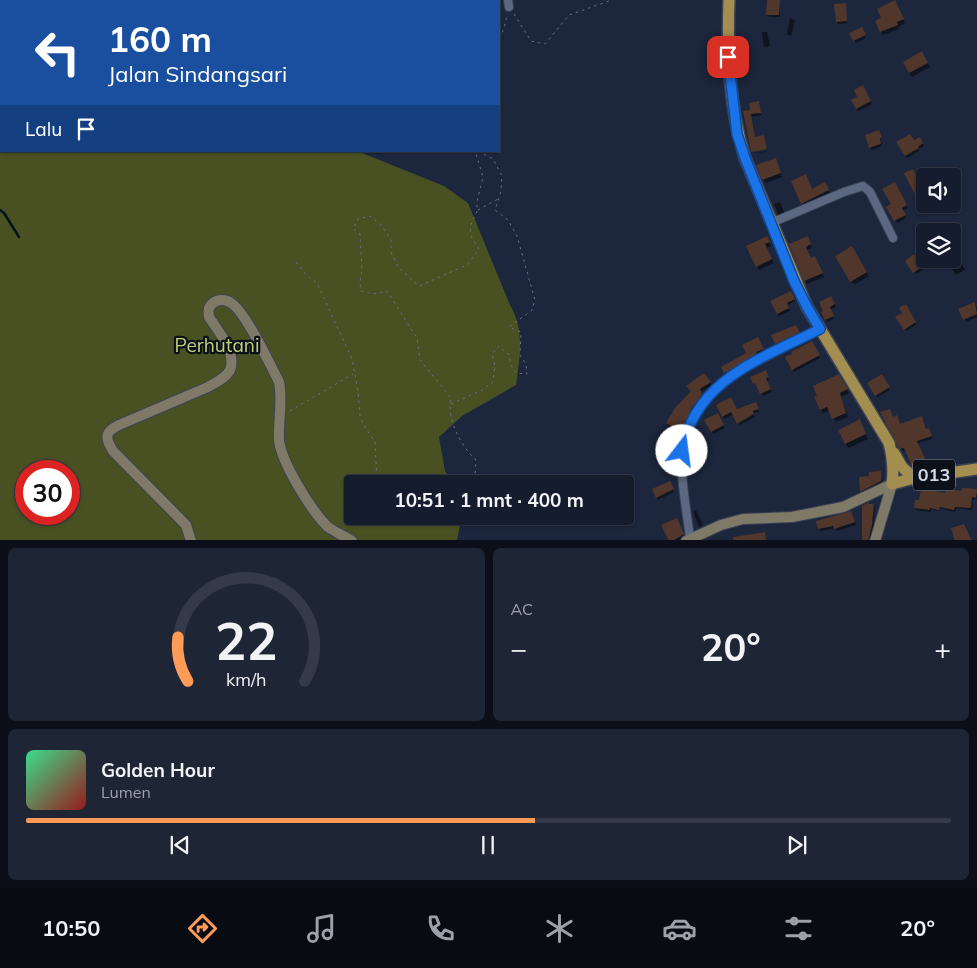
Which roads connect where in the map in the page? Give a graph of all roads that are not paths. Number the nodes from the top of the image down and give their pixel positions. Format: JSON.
{"nodes":[{"id":1,"x":729,"y":0,"type":"edge"},
{"id":2,"x":771,"y":223,"type":"junction"},
{"id":3,"x":893,"y":238,"type":"dead end"},
{"id":4,"x":820,"y":329,"type":"junction"},
{"id":5,"x":889,"y":443,"type":"junction"},
{"id":6,"x":977,"y":469,"type":"edge"},
{"id":7,"x":914,"y":478,"type":"junction"},
{"id":8,"x":892,"y":484,"type":"junction"},
{"id":9,"x":880,"y":529,"type":"junction"},
{"id":10,"x":688,"y":539,"type":"edge"},
{"id":11,"x":191,"y":540,"type":"edge"},
{"id":12,"x":352,"y":540,"type":"edge"},
{"id":13,"x":875,"y":540,"type":"edge"},
{"id":14,"x":882,"y":540,"type":"edge"}],
"edges":[{"from":1,"to":2,"type":"main road"},
{"from":2,"to":3,"type":"street"},
{"from":2,"to":4,"type":"main road"},
{"from":4,"to":5,"type":"main road"},
{"from":4,"to":10,"type":"street"},
{"from":5,"to":7,"type":"main road"},
{"from":5,"to":8,"type":"main road"},
{"from":6,"to":7,"type":"main road","number":"013"},
{"from":7,"to":8,"type":"main road","number":"013"},
{"from":8,"to":9,"type":"main road"},
{"from":8,"to":10,"type":"main road"},
{"from":9,"to":13,"type":"main road"},
{"from":9,"to":14,"type":"street"},
{"from":11,"to":12,"type":"main road"}]}
